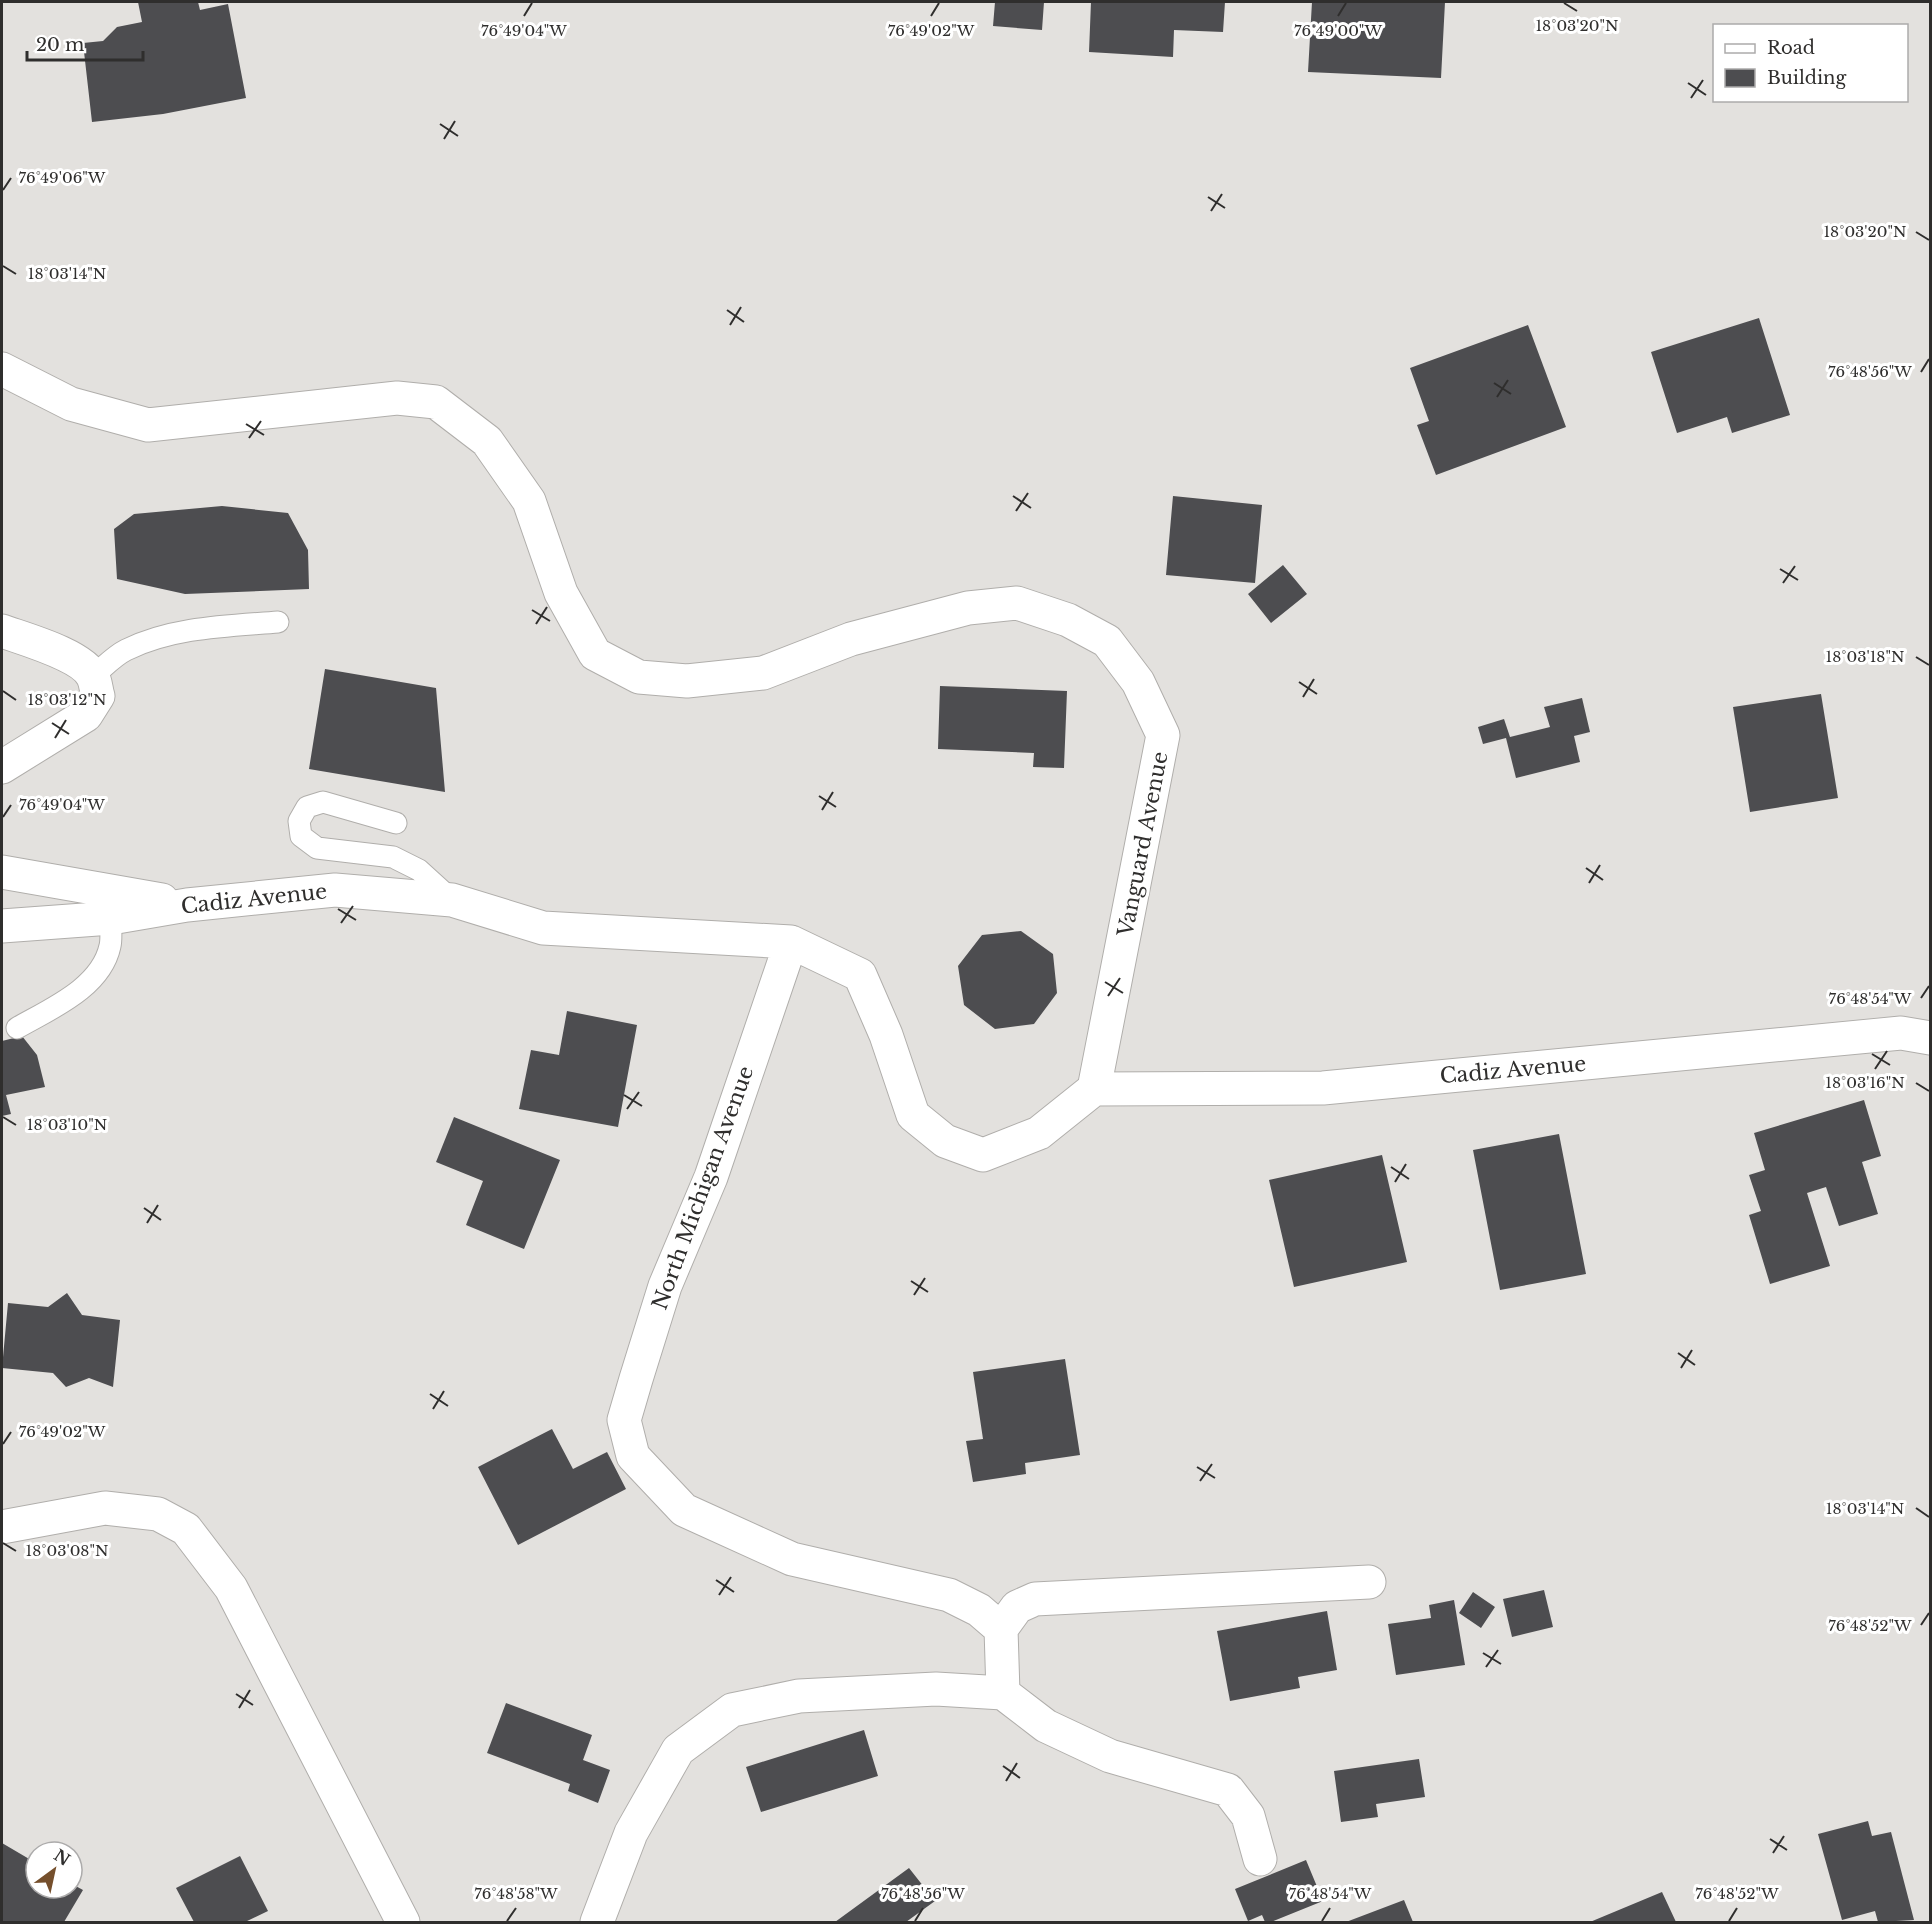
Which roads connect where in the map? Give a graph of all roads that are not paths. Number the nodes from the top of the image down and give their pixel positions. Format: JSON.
{"nodes":[{"id":1,"x":2,"y":369,"type":"edge"},
{"id":2,"x":278,"y":622,"type":"dead end"},
{"id":3,"x":2,"y":631,"type":"edge"},
{"id":4,"x":93,"y":676,"type":"junction"},
{"id":5,"x":2,"y":767,"type":"edge"},
{"id":6,"x":396,"y":824,"type":"dead end"},
{"id":7,"x":2,"y":872,"type":"edge"},
{"id":8,"x":452,"y":900,"type":"junction"},
{"id":9,"x":187,"y":905,"type":"junction"},
{"id":10,"x":111,"y":918,"type":"junction"},
{"id":11,"x":2,"y":926,"type":"edge"},
{"id":12,"x":791,"y":942,"type":"junction"},
{"id":13,"x":17,"y":1028,"type":"dead end"},
{"id":14,"x":1930,"y":1038,"type":"edge"},
{"id":15,"x":1094,"y":1089,"type":"junction"},
{"id":16,"x":2,"y":1527,"type":"edge"},
{"id":17,"x":1369,"y":1582,"type":"dead end"},
{"id":18,"x":1001,"y":1629,"type":"junction"},
{"id":19,"x":1003,"y":1693,"type":"junction"},
{"id":20,"x":1260,"y":1858,"type":"dead end"},
{"id":21,"x":403,"y":1923,"type":"edge"},
{"id":22,"x":597,"y":1923,"type":"edge"}],
"edges":[{"from":1,"to":15,"type":"street","name":"Vanguard Avenue"},
{"from":2,"to":4,"type":"lane"},
{"from":3,"to":4,"type":"street"},
{"from":4,"to":5,"type":"street"},
{"from":6,"to":8,"type":"lane"},
{"from":7,"to":9,"type":"street"},
{"from":8,"to":9,"type":"street","name":"Cadiz Avenue"},
{"from":8,"to":12,"type":"street","name":"Cadiz Avenue"},
{"from":9,"to":10,"type":"street","name":"Cadiz Avenue"},
{"from":10,"to":11,"type":"street","name":"Cadiz Avenue"},
{"from":10,"to":13,"type":"lane"},
{"from":12,"to":15,"type":"street"},
{"from":12,"to":18,"type":"street","name":"North Michigan Avenue"},
{"from":14,"to":15,"type":"street","name":"Cadiz Avenue"},
{"from":16,"to":21,"type":"street"},
{"from":17,"to":18,"type":"street"},
{"from":18,"to":19,"type":"street"},
{"from":19,"to":20,"type":"street"},
{"from":19,"to":22,"type":"street"}]}
